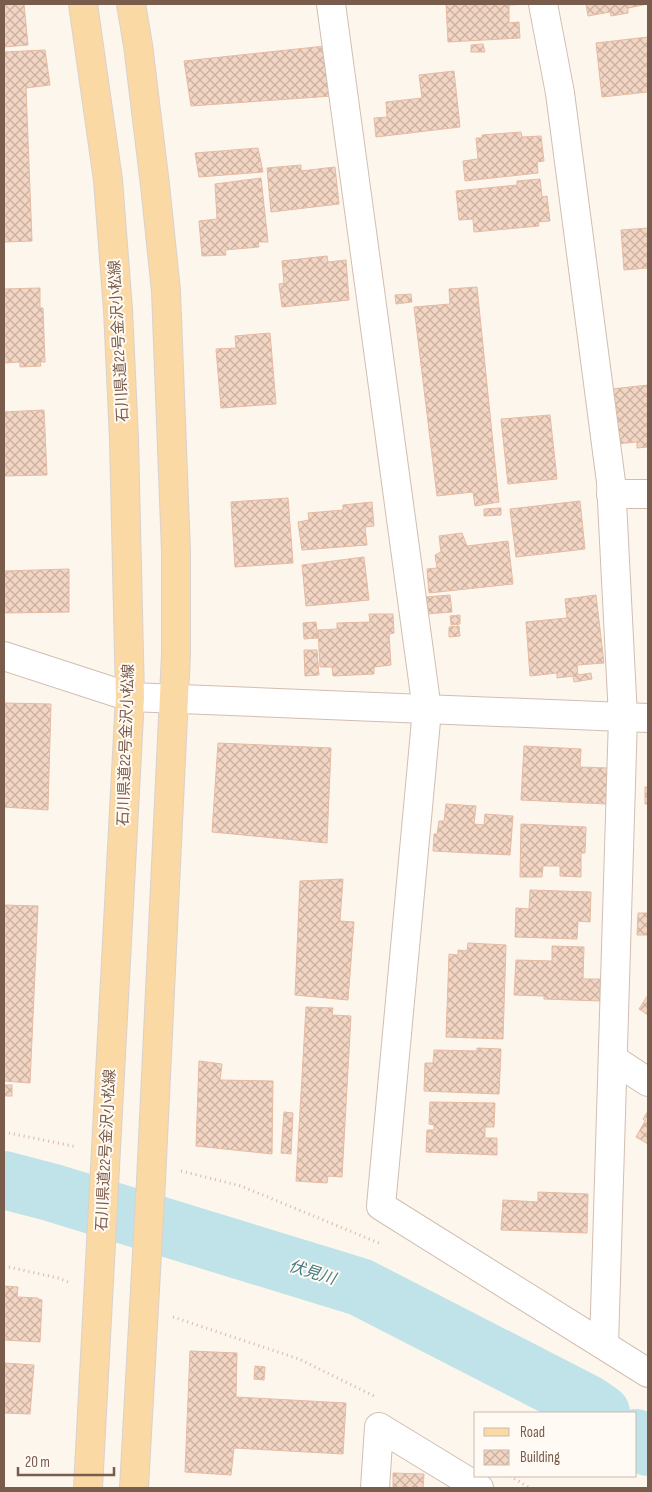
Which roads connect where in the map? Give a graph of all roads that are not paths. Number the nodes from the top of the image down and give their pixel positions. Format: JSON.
{"nodes":[{"id":1,"x":83,"y":4,"type":"edge"},
{"id":2,"x":131,"y":4,"type":"edge"},
{"id":3,"x":331,"y":4,"type":"edge"},
{"id":4,"x":543,"y":4,"type":"edge"},
{"id":5,"x":612,"y":494,"type":"junction"},
{"id":6,"x":648,"y":494,"type":"edge"},
{"id":7,"x":4,"y":656,"type":"edge"},
{"id":8,"x":130,"y":697,"type":"junction"},
{"id":9,"x":175,"y":699,"type":"junction"},
{"id":10,"x":427,"y":710,"type":"junction"},
{"id":11,"x":636,"y":718,"type":"edge"},
{"id":12,"x":613,"y":1059,"type":"junction"},
{"id":13,"x":648,"y":1082,"type":"edge"},
{"id":14,"x":604,"y":1345,"type":"junction"},
{"id":15,"x":648,"y":1373,"type":"edge"},
{"id":16,"x":88,"y":1488,"type":"edge"},
{"id":17,"x":134,"y":1488,"type":"edge"},
{"id":18,"x":375,"y":1488,"type":"edge"},
{"id":19,"x":478,"y":1488,"type":"edge"}],
"edges":[{"from":1,"to":8,"type":"main road","name":"石川県道22号金沢小松線"},
{"from":2,"to":9,"type":"main road"},
{"from":3,"to":10,"type":"street"},
{"from":4,"to":5,"type":"street"},
{"from":5,"to":6,"type":"street"},
{"from":5,"to":11,"type":"street"},
{"from":7,"to":8,"type":"street"},
{"from":8,"to":9,"type":"street"},
{"from":8,"to":16,"type":"main road","name":"石川県道22号金沢小松線"},
{"from":9,"to":10,"type":"street"},
{"from":9,"to":17,"type":"main road"},
{"from":10,"to":11,"type":"street"},
{"from":10,"to":14,"type":"street"},
{"from":11,"to":12,"type":"street"},
{"from":12,"to":13,"type":"street"},
{"from":12,"to":14,"type":"street"},
{"from":14,"to":15,"type":"street"},
{"from":18,"to":19,"type":"street"}]}
